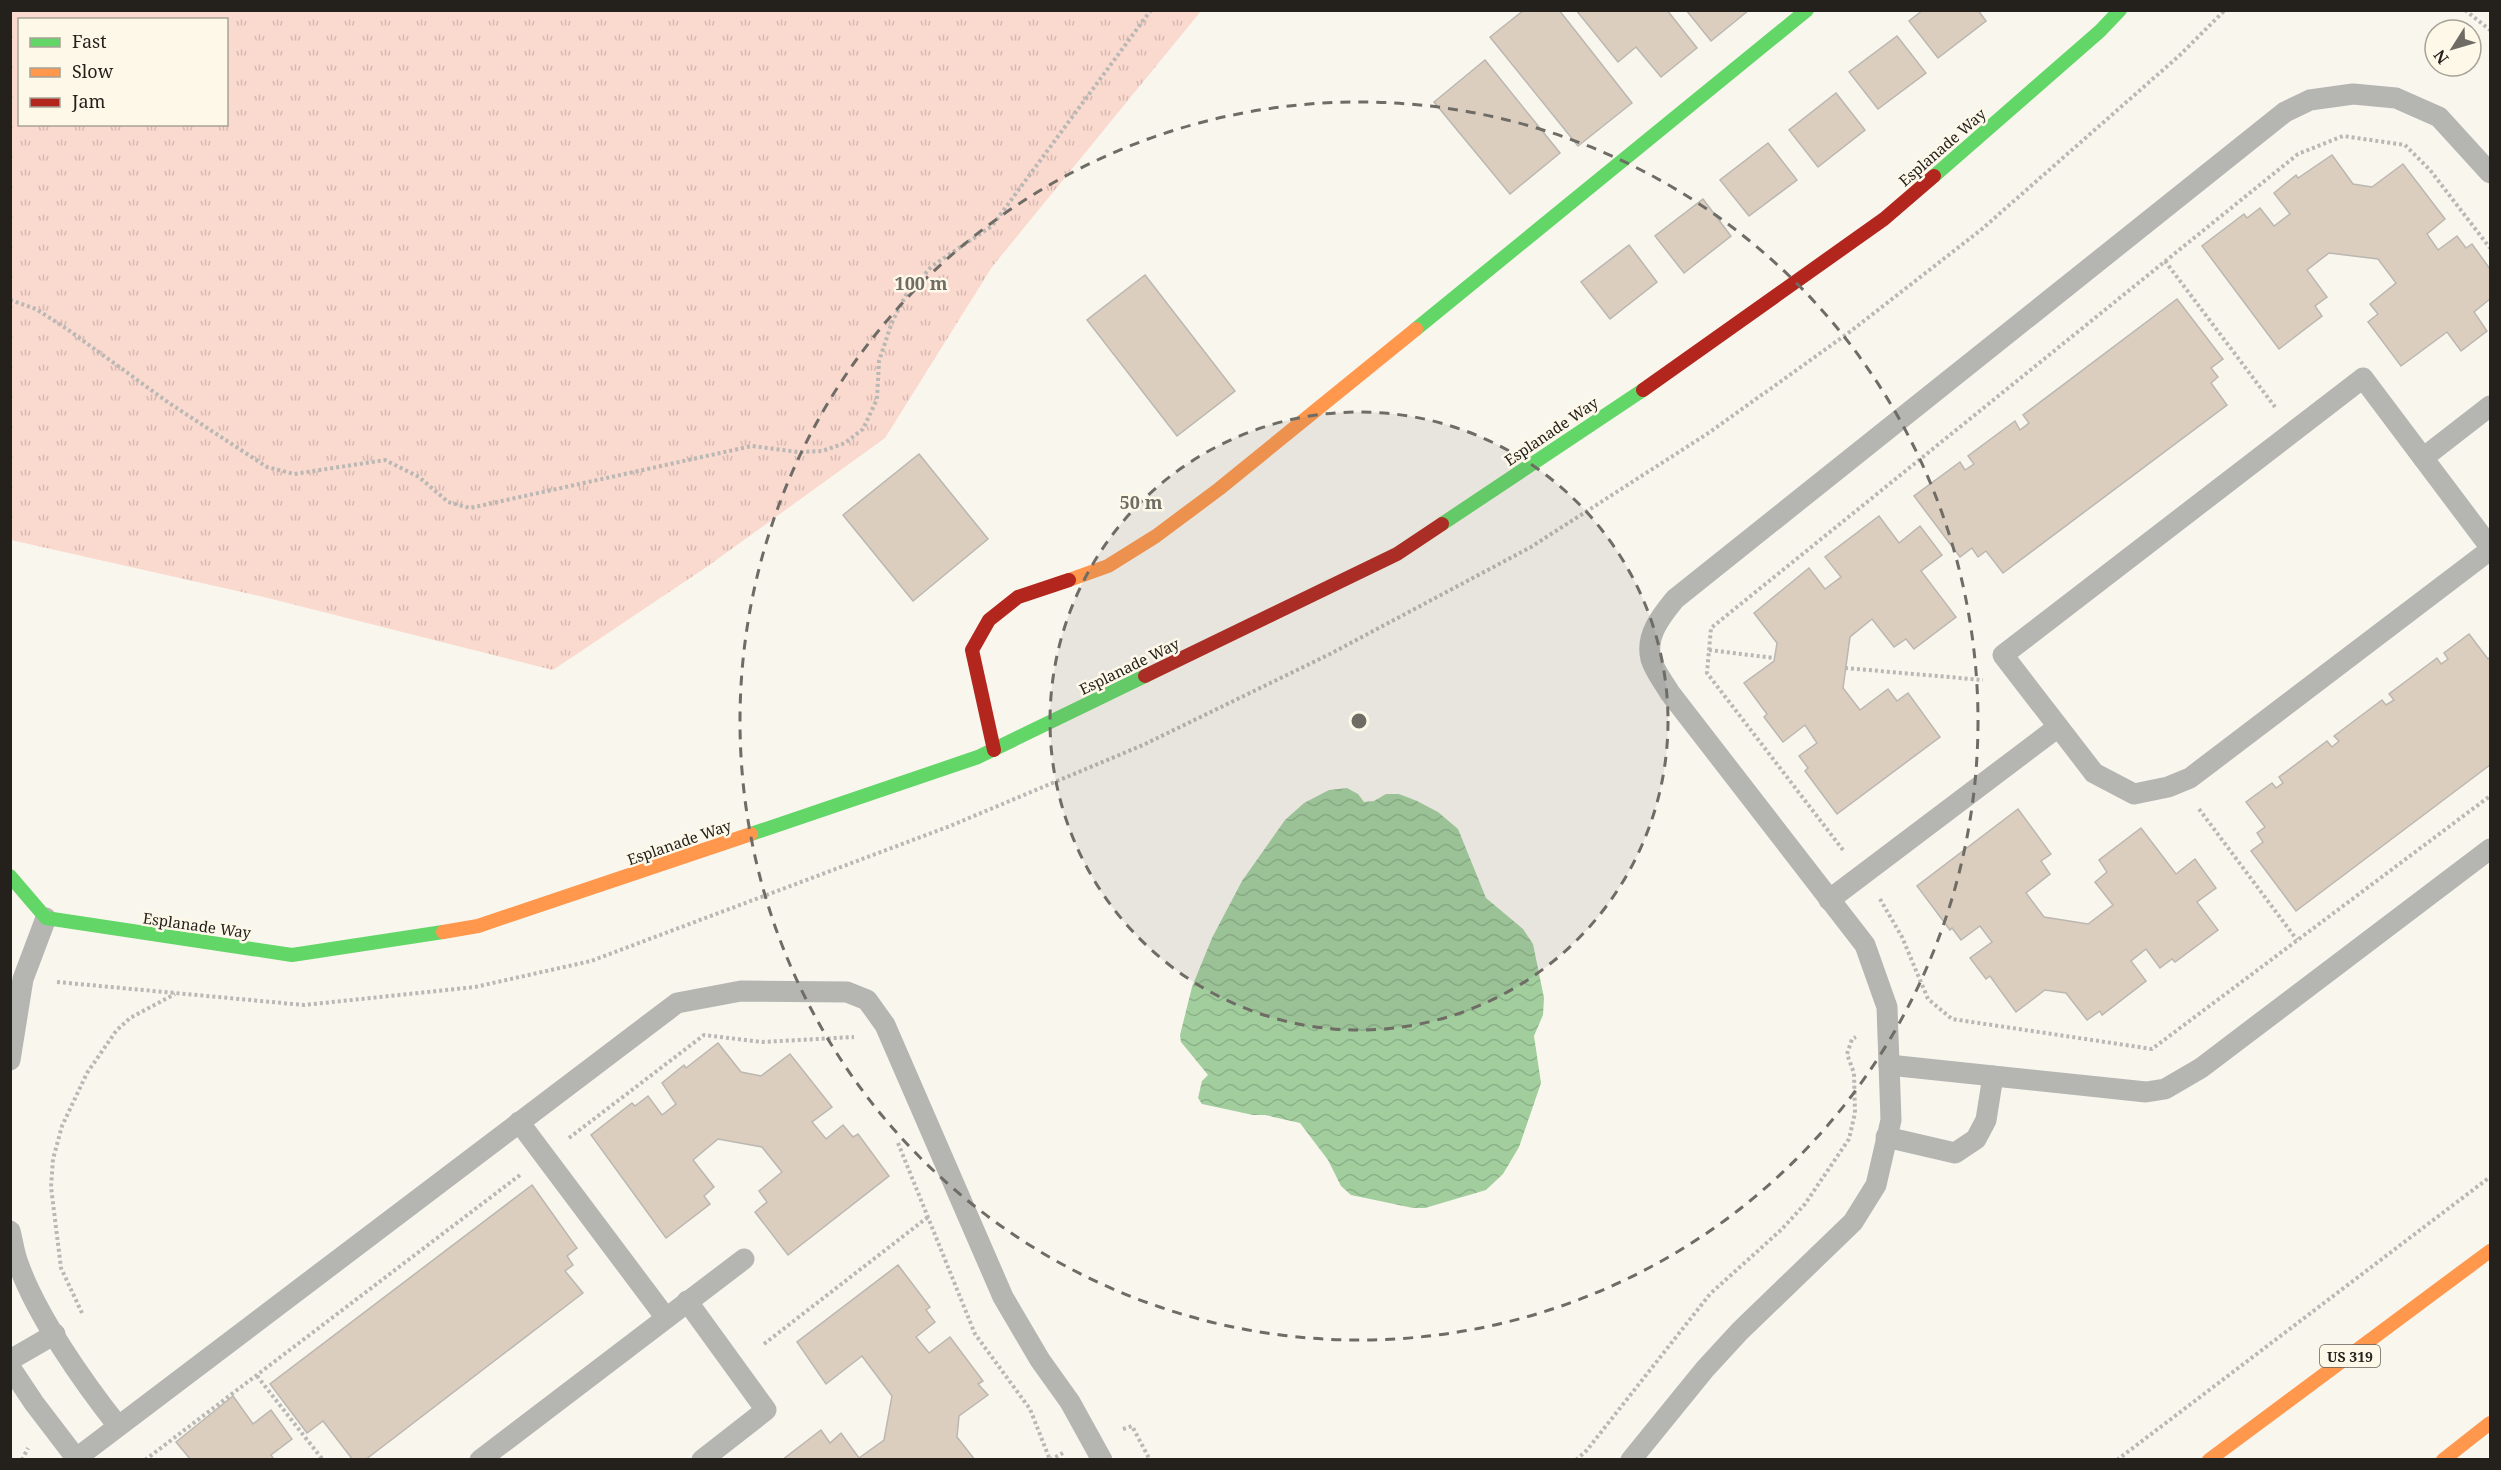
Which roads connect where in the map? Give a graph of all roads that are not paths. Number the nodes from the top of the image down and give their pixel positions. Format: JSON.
{"nodes":[{"id":1,"x":1807,"y":10,"type":"edge"},
{"id":2,"x":2120,"y":10,"type":"edge"},
{"id":3,"x":2490,"y":173,"type":"edge"},
{"id":4,"x":2490,"y":406,"type":"edge"},
{"id":5,"x":2423,"y":458,"type":"junction"},
{"id":6,"x":2490,"y":548,"type":"edge"},
{"id":7,"x":2058,"y":727,"type":"junction"},
{"id":8,"x":994,"y":750,"type":"junction"},
{"id":9,"x":2490,"y":849,"type":"edge"},
{"id":10,"x":10,"y":876,"type":"edge"},
{"id":11,"x":1829,"y":900,"type":"junction"},
{"id":12,"x":46,"y":918,"type":"junction"},
{"id":13,"x":10,"y":1060,"type":"edge"},
{"id":14,"x":1889,"y":1065,"type":"junction"},
{"id":15,"x":1993,"y":1076,"type":"junction"},
{"id":16,"x":519,"y":1122,"type":"junction"},
{"id":17,"x":1886,"y":1137,"type":"junction"},
{"id":18,"x":10,"y":1232,"type":"edge"},
{"id":19,"x":2490,"y":1251,"type":"edge"},
{"id":20,"x":744,"y":1259,"type":"dead end"},
{"id":21,"x":687,"y":1302,"type":"junction"},
{"id":22,"x":666,"y":1318,"type":"junction"},
{"id":23,"x":55,"y":1334,"type":"junction"},
{"id":24,"x":10,"y":1360,"type":"edge"},
{"id":25,"x":10,"y":1367,"type":"edge"},
{"id":26,"x":2490,"y":1423,"type":"edge"},
{"id":27,"x":118,"y":1426,"type":"junction"},
{"id":28,"x":75,"y":1459,"type":"edge"},
{"id":29,"x":480,"y":1460,"type":"edge"},
{"id":30,"x":702,"y":1460,"type":"edge"},
{"id":31,"x":1102,"y":1460,"type":"edge"},
{"id":32,"x":1632,"y":1460,"type":"edge"},
{"id":33,"x":2209,"y":1460,"type":"edge"},
{"id":34,"x":2443,"y":1460,"type":"edge"}],
"edges":[{"from":1,"to":8,"type":"street"},
{"from":2,"to":8,"type":"street","name":"Esplanade Way"},
{"from":3,"to":11,"type":"lane"},
{"from":4,"to":5,"type":"lane"},
{"from":5,"to":6,"type":"lane"},
{"from":5,"to":7,"type":"lane"},
{"from":6,"to":7,"type":"lane"},
{"from":7,"to":11,"type":"lane"},
{"from":8,"to":12,"type":"street","name":"Esplanade Way"},
{"from":9,"to":15,"type":"lane"},
{"from":10,"to":12,"type":"street"},
{"from":11,"to":14,"type":"lane"},
{"from":12,"to":13,"type":"lane"},
{"from":14,"to":15,"type":"lane"},
{"from":14,"to":17,"type":"lane"},
{"from":15,"to":17,"type":"lane"},
{"from":16,"to":22,"type":"lane"},
{"from":16,"to":27,"type":"lane"},
{"from":16,"to":31,"type":"lane"},
{"from":17,"to":32,"type":"lane"},
{"from":18,"to":23,"type":"lane"},
{"from":19,"to":33,"type":"street","number":"US 319"},
{"from":20,"to":21,"type":"lane"},
{"from":21,"to":22,"type":"lane"},
{"from":21,"to":30,"type":"lane"},
{"from":22,"to":29,"type":"lane"},
{"from":23,"to":24,"type":"lane"},
{"from":23,"to":27,"type":"lane"},
{"from":25,"to":28,"type":"lane"},
{"from":26,"to":34,"type":"street"},
{"from":27,"to":28,"type":"lane"}]}
